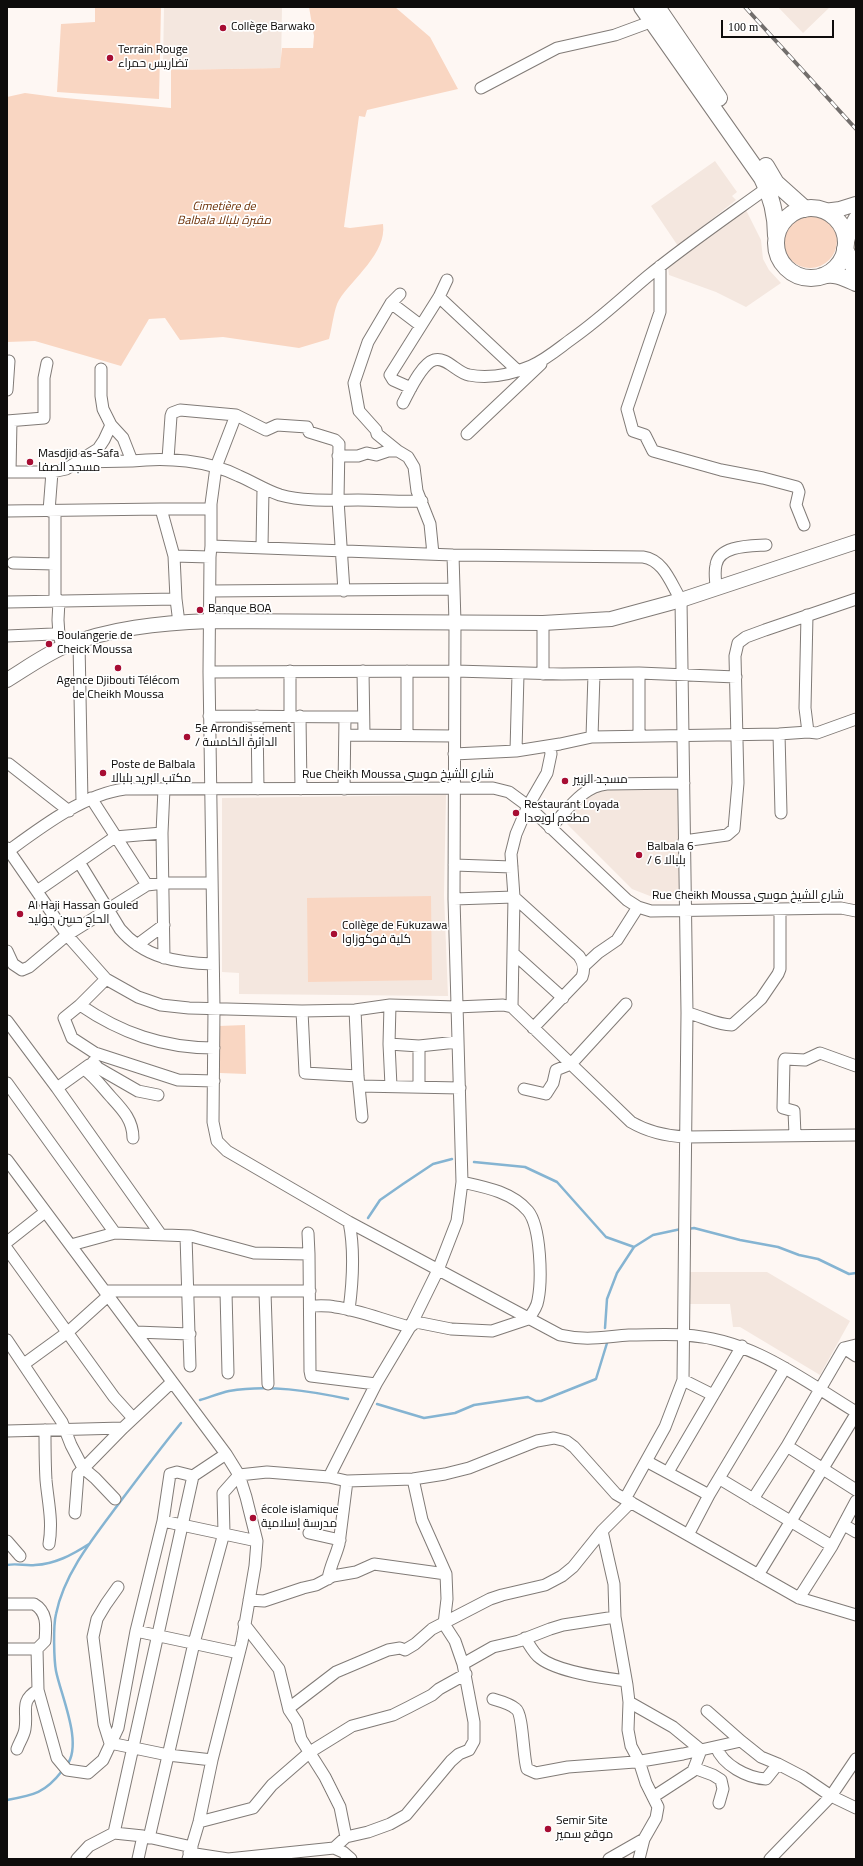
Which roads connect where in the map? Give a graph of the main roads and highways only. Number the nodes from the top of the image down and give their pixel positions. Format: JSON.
{"nodes":[{"id":1,"x":642,"y":7,"type":"edge"},
{"id":2,"x":655,"y":14,"type":"edge"},
{"id":3,"x":856,"y":204,"type":"edge"},
{"id":4,"x":805,"y":209,"type":"junction"},
{"id":5,"x":824,"y":211,"type":"junction"},
{"id":6,"x":856,"y":218,"type":"edge"},
{"id":7,"x":776,"y":236,"type":"junction"},
{"id":8,"x":845,"y":247,"type":"junction"},
{"id":9,"x":856,"y":272,"type":"edge"},
{"id":10,"x":822,"y":276,"type":"junction"},
{"id":11,"x":856,"y":283,"type":"edge"},
{"id":12,"x":856,"y":542,"type":"edge"},
{"id":13,"x":7,"y":680,"type":"edge"}],
"edges":[{"from":1,"to":2,"type":"highway"},
{"from":2,"to":4,"type":"highway"},
{"from":2,"to":7,"type":"highway"},
{"from":3,"to":5,"type":"main road"},
{"from":4,"to":5,"type":"highway"},
{"from":4,"to":7,"type":"highway"},
{"from":5,"to":8,"type":"highway"},
{"from":6,"to":8,"type":"main road"},
{"from":7,"to":10,"type":"highway"},
{"from":8,"to":9,"type":"highway"},
{"from":8,"to":10,"type":"highway"},
{"from":10,"to":11,"type":"highway"},
{"from":12,"to":13,"type":"main road"}]}
